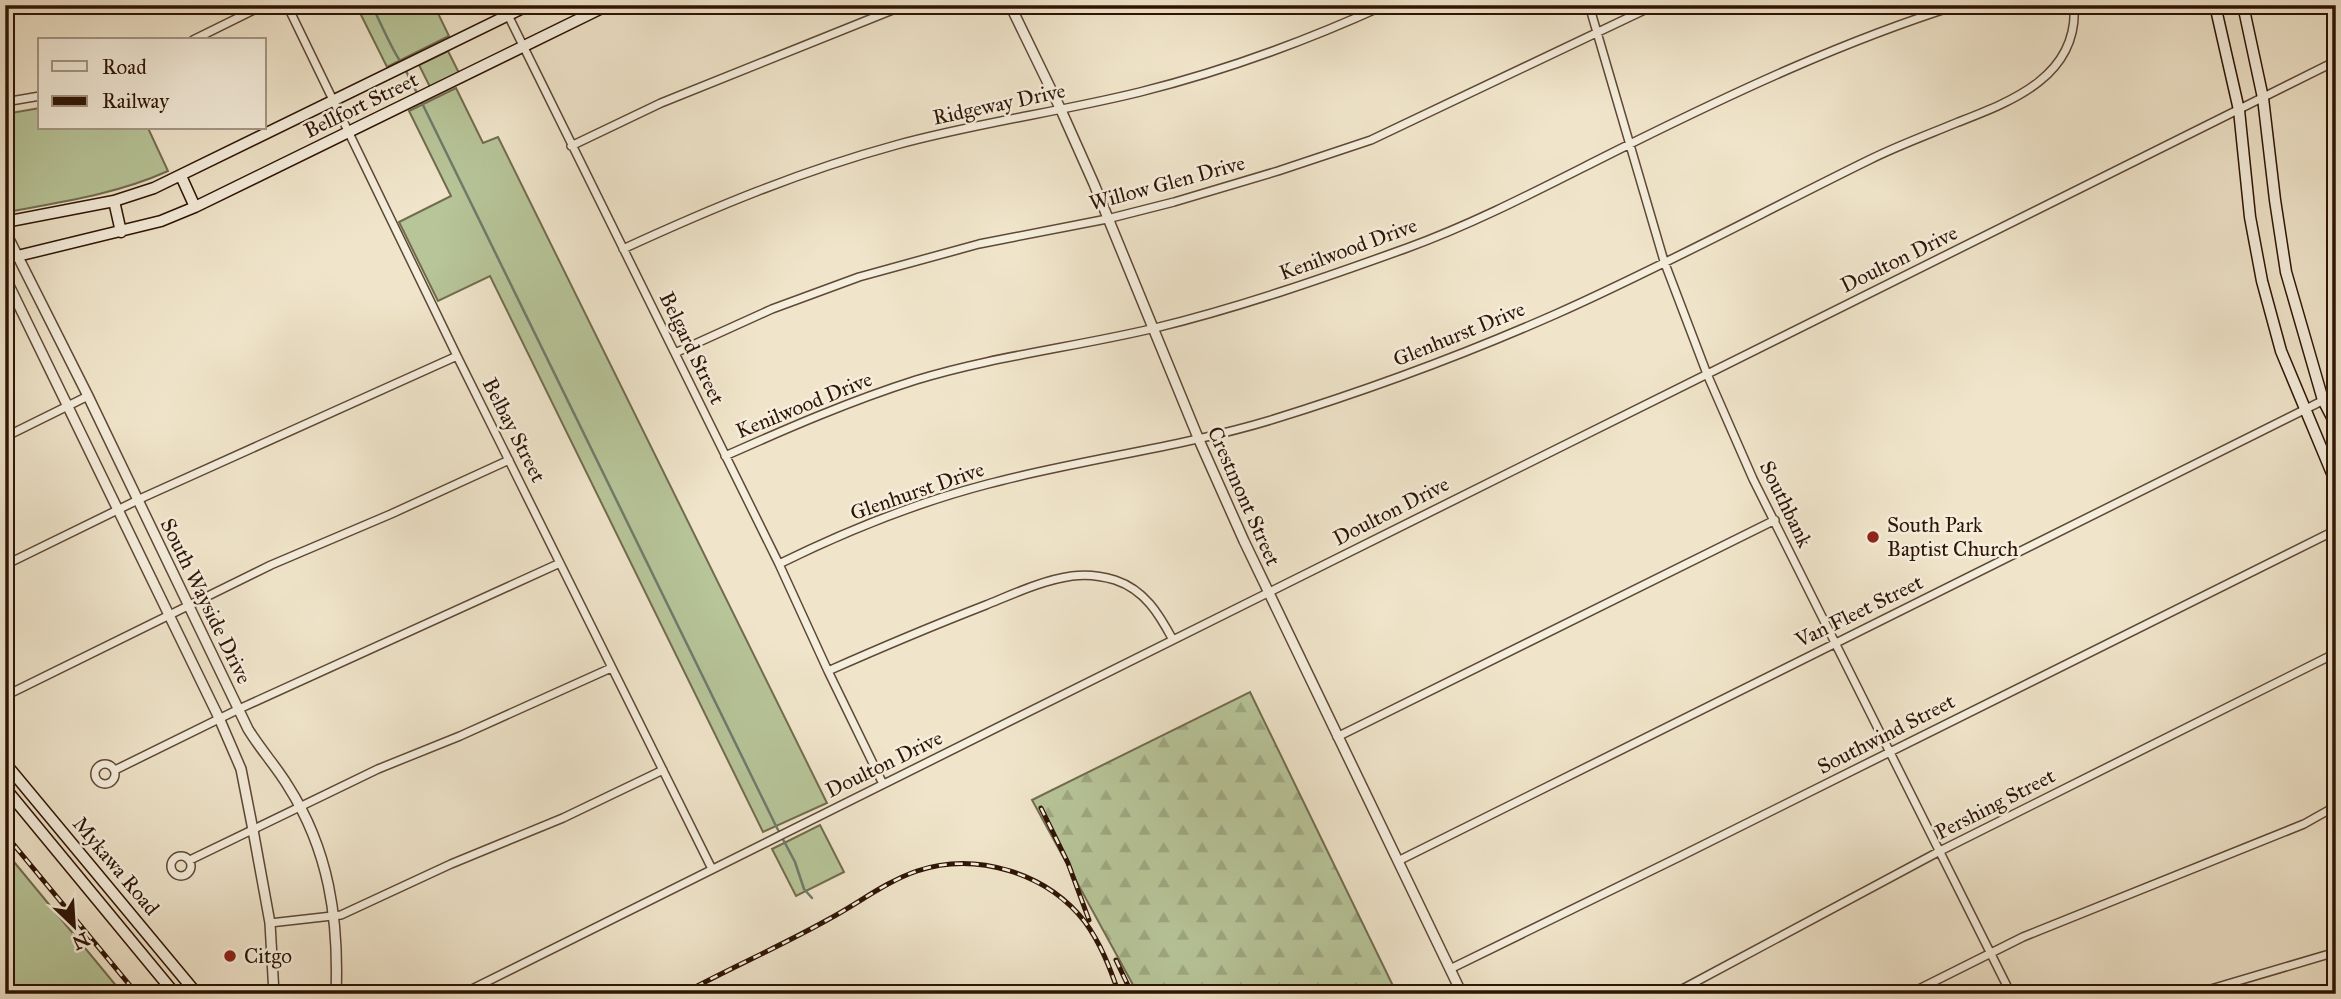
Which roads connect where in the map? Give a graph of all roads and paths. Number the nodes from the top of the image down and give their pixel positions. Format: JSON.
{"nodes":[{"id":1,"x":264,"y":5,"type":"edge"},
{"id":2,"x":287,"y":5,"type":"edge"},
{"id":3,"x":503,"y":5,"type":"edge"},
{"id":4,"x":529,"y":5,"type":"edge"},
{"id":5,"x":608,"y":5,"type":"edge"},
{"id":6,"x":905,"y":5,"type":"edge"},
{"id":7,"x":1010,"y":5,"type":"edge"},
{"id":8,"x":1385,"y":5,"type":"edge"},
{"id":9,"x":1589,"y":5,"type":"edge"},
{"id":10,"x":1655,"y":5,"type":"edge"},
{"id":11,"x":1958,"y":5,"type":"edge"},
{"id":12,"x":2074,"y":5,"type":"edge"},
{"id":13,"x":2216,"y":5,"type":"edge"},
{"id":14,"x":2244,"y":5,"type":"edge"},
{"id":15,"x":508,"y":15,"type":"junction"},
{"id":16,"x":1598,"y":33,"type":"junction"},
{"id":17,"x":197,"y":38,"type":"edge"},
{"id":18,"x":524,"y":47,"type":"junction"},
{"id":19,"x":2336,"y":61,"type":"edge"},
{"id":20,"x":38,"y":96,"type":"edge"},
{"id":21,"x":2263,"y":98,"type":"junction"},
{"id":22,"x":335,"y":101,"type":"junction"},
{"id":23,"x":5,"y":102,"type":"edge"},
{"id":24,"x":1061,"y":110,"type":"junction"},
{"id":25,"x":2239,"y":110,"type":"junction"},
{"id":26,"x":349,"y":132,"type":"junction"},
{"id":27,"x":1631,"y":144,"type":"junction"},
{"id":28,"x":571,"y":146,"type":"junction"},
{"id":29,"x":181,"y":176,"type":"junction"},
{"id":30,"x":114,"y":201,"type":"junction"},
{"id":31,"x":195,"y":207,"type":"junction"},
{"id":32,"x":1107,"y":219,"type":"junction"},
{"id":33,"x":5,"y":222,"type":"edge"},
{"id":34,"x":5,"y":231,"type":"edge"},
{"id":35,"x":121,"y":232,"type":"junction"},
{"id":36,"x":623,"y":248,"type":"junction"},
{"id":37,"x":19,"y":257,"type":"junction"},
{"id":38,"x":5,"y":259,"type":"edge"},
{"id":39,"x":1664,"y":261,"type":"junction"},
{"id":40,"x":5,"y":277,"type":"edge"},
{"id":41,"x":1154,"y":328,"type":"junction"},
{"id":42,"x":675,"y":353,"type":"junction"},
{"id":43,"x":457,"y":356,"type":"junction"},
{"id":44,"x":1707,"y":374,"type":"junction"},
{"id":45,"x":2336,"y":394,"type":"edge"},
{"id":46,"x":88,"y":396,"type":"junction"},
{"id":47,"x":2323,"y":400,"type":"junction"},
{"id":48,"x":68,"y":407,"type":"junction"},
{"id":49,"x":2304,"y":409,"type":"junction"},
{"id":50,"x":2336,"y":425,"type":"edge"},
{"id":51,"x":5,"y":437,"type":"edge"},
{"id":52,"x":1199,"y":440,"type":"junction"},
{"id":53,"x":725,"y":456,"type":"junction"},
{"id":54,"x":509,"y":460,"type":"junction"},
{"id":55,"x":2336,"y":483,"type":"edge"},
{"id":56,"x":138,"y":500,"type":"junction"},
{"id":57,"x":117,"y":509,"type":"junction"},
{"id":58,"x":1774,"y":520,"type":"junction"},
{"id":59,"x":2336,"y":530,"type":"edge"},
{"id":60,"x":560,"y":563,"type":"junction"},
{"id":61,"x":5,"y":565,"type":"edge"},
{"id":62,"x":779,"y":565,"type":"junction"},
{"id":63,"x":1267,"y":592,"type":"junction"},
{"id":64,"x":189,"y":604,"type":"junction"},
{"id":65,"x":169,"y":614,"type":"junction"},
{"id":66,"x":1173,"y":640,"type":"junction"},
{"id":67,"x":1836,"y":642,"type":"junction"},
{"id":68,"x":2336,"y":653,"type":"edge"},
{"id":69,"x":611,"y":668,"type":"junction"},
{"id":70,"x":828,"y":671,"type":"junction"},
{"id":71,"x":5,"y":696,"type":"edge"},
{"id":72,"x":239,"y":709,"type":"junction"},
{"id":73,"x":219,"y":718,"type":"junction"},
{"id":74,"x":1337,"y":737,"type":"junction"},
{"id":75,"x":1890,"y":752,"type":"junction"},
{"id":76,"x":5,"y":763,"type":"edge"},
{"id":77,"x":115,"y":770,"type":"dead end"},
{"id":78,"x":663,"y":770,"type":"junction"},
{"id":79,"x":883,"y":784,"type":"junction"},
{"id":80,"x":5,"y":788,"type":"edge"},
{"id":81,"x":2336,"y":806,"type":"edge"},
{"id":82,"x":300,"y":807,"type":"junction"},
{"id":83,"x":253,"y":830,"type":"junction"},
{"id":84,"x":1940,"y":851,"type":"junction"},
{"id":85,"x":190,"y":860,"type":"dead end"},
{"id":86,"x":1398,"y":861,"type":"junction"},
{"id":87,"x":712,"y":869,"type":"junction"},
{"id":88,"x":333,"y":915,"type":"junction"},
{"id":89,"x":270,"y":923,"type":"junction"},
{"id":90,"x":1989,"y":952,"type":"junction"},
{"id":91,"x":2336,"y":952,"type":"edge"},
{"id":92,"x":1450,"y":969,"type":"junction"},
{"id":93,"x":175,"y":994,"type":"edge"},
{"id":94,"x":197,"y":994,"type":"edge"},
{"id":95,"x":274,"y":994,"type":"edge"},
{"id":96,"x":336,"y":994,"type":"edge"},
{"id":97,"x":462,"y":994,"type":"edge"},
{"id":98,"x":1462,"y":994,"type":"edge"},
{"id":99,"x":1673,"y":994,"type":"edge"},
{"id":100,"x":1909,"y":994,"type":"edge"},
{"id":101,"x":2011,"y":994,"type":"edge"},
{"id":102,"x":2194,"y":994,"type":"edge"}],
"edges":[{"from":1,"to":17,"type":"street"},
{"from":2,"to":22,"type":"street","name":"Belbay Street"},
{"from":3,"to":15,"type":"street","name":"Belgard Street"},
{"from":4,"to":15,"type":"main road","name":"Bellfort Street"},
{"from":5,"to":18,"type":"main road","name":"Bellfort Street"},
{"from":6,"to":28,"type":"street"},
{"from":7,"to":24,"type":"street","name":"Crestmont Street"},
{"from":8,"to":24,"type":"street","name":"Ridgeway Drive"},
{"from":9,"to":16,"type":"street","name":"Southbank"},
{"from":10,"to":16,"type":"street","name":"Willow Glen Drive"},
{"from":11,"to":27,"type":"street","name":"Kenilwood Drive"},
{"from":12,"to":39,"type":"street","name":"Glenhurst Drive"},
{"from":13,"to":25,"type":"main road"},
{"from":14,"to":21,"type":"main road"},
{"from":15,"to":18,"type":"street","name":"Belgard Street"},
{"from":15,"to":22,"type":"main road","name":"Bellfort Street"},
{"from":16,"to":27,"type":"street","name":"Southbank"},
{"from":16,"to":32,"type":"street","name":"Willow Glen Drive"},
{"from":18,"to":26,"type":"main road","name":"Bellfort Street"},
{"from":18,"to":28,"type":"street","name":"Belgard Street"},
{"from":19,"to":21,"type":"street","name":"Doulton Drive"},
{"from":20,"to":23,"type":"street"},
{"from":21,"to":25,"type":"street","name":"Doulton Drive"},
{"from":21,"to":47,"type":"main road"},
{"from":22,"to":26,"type":"street","name":"Belbay Street"},
{"from":22,"to":29,"type":"main road","name":"Bellfort Street"},
{"from":24,"to":32,"type":"street","name":"Crestmont Street"},
{"from":24,"to":36,"type":"street","name":"Ridgeway Drive"},
{"from":25,"to":44,"type":"street","name":"Doulton Drive"},
{"from":25,"to":49,"type":"main road"},
{"from":26,"to":31,"type":"main road","name":"Bellfort Street"},
{"from":26,"to":43,"type":"street","name":"Belbay Street"},
{"from":27,"to":39,"type":"street","name":"Southbank"},
{"from":27,"to":41,"type":"street","name":"Kenilwood Drive"},
{"from":28,"to":36,"type":"street","name":"Belgard Street"},
{"from":29,"to":30,"type":"main road","name":"Bellfort Street"},
{"from":29,"to":31,"type":"main road"},
{"from":30,"to":33,"type":"main road","name":"Bellfort Street"},
{"from":30,"to":35,"type":"main road"},
{"from":31,"to":35,"type":"main road","name":"Bellfort Street"},
{"from":32,"to":41,"type":"street","name":"Crestmont Street"},
{"from":32,"to":42,"type":"street","name":"Willow Glen Drive"},
{"from":34,"to":37,"type":"street","name":"South Wayside Drive"},
{"from":35,"to":37,"type":"main road","name":"Bellfort Street"},
{"from":36,"to":42,"type":"street","name":"Belgard Street"},
{"from":37,"to":38,"type":"main road","name":"Bellfort Street"},
{"from":37,"to":46,"type":"street","name":"South Wayside Drive"},
{"from":39,"to":44,"type":"street","name":"Southbank"},
{"from":39,"to":52,"type":"street","name":"Glenhurst Drive"},
{"from":40,"to":48,"type":"street","name":"South Wayside Drive"},
{"from":41,"to":52,"type":"street","name":"Crestmont Street"},
{"from":41,"to":53,"type":"street","name":"Kenilwood Drive"},
{"from":42,"to":53,"type":"street","name":"Belgard Street"},
{"from":43,"to":54,"type":"street","name":"Belbay Street"},
{"from":43,"to":56,"type":"street"},
{"from":44,"to":58,"type":"street","name":"Southbank"},
{"from":44,"to":63,"type":"street","name":"Doulton Drive"},
{"from":45,"to":47,"type":"street","name":"Van Fleet Street"},
{"from":46,"to":48,"type":"street"},
{"from":46,"to":56,"type":"street","name":"South Wayside Drive"},
{"from":47,"to":49,"type":"street","name":"Van Fleet Street"},
{"from":47,"to":50,"type":"main road"},
{"from":48,"to":51,"type":"street"},
{"from":48,"to":57,"type":"street","name":"South Wayside Drive"},
{"from":49,"to":55,"type":"main road"},
{"from":49,"to":67,"type":"street","name":"Van Fleet Street"},
{"from":52,"to":62,"type":"street","name":"Glenhurst Drive"},
{"from":52,"to":63,"type":"street","name":"Crestmont Street"},
{"from":53,"to":62,"type":"street","name":"Belgard Street"},
{"from":54,"to":60,"type":"street","name":"Belbay Street"},
{"from":54,"to":64,"type":"street"},
{"from":56,"to":57,"type":"street"},
{"from":56,"to":64,"type":"street","name":"South Wayside Drive"},
{"from":57,"to":61,"type":"street"},
{"from":57,"to":65,"type":"street","name":"South Wayside Drive"},
{"from":58,"to":67,"type":"street","name":"Southbank"},
{"from":58,"to":74,"type":"street"},
{"from":59,"to":75,"type":"street","name":"Southwind Street"},
{"from":60,"to":69,"type":"street","name":"Belbay Street"},
{"from":60,"to":72,"type":"street"},
{"from":62,"to":70,"type":"street","name":"Belgard Street"},
{"from":63,"to":66,"type":"street","name":"Doulton Drive"},
{"from":63,"to":74,"type":"street","name":"Crestmont Street"},
{"from":64,"to":65,"type":"street"},
{"from":64,"to":72,"type":"street","name":"South Wayside Drive"},
{"from":65,"to":71,"type":"street"},
{"from":65,"to":73,"type":"street","name":"South Wayside Drive"},
{"from":66,"to":70,"type":"street"},
{"from":66,"to":79,"type":"street","name":"Doulton Drive"},
{"from":67,"to":75,"type":"street","name":"Southbank"},
{"from":67,"to":86,"type":"street","name":"Van Fleet Street"},
{"from":68,"to":84,"type":"street","name":"Pershing Street"},
{"from":69,"to":78,"type":"street","name":"Belbay Street"},
{"from":69,"to":82,"type":"street"},
{"from":70,"to":79,"type":"street","name":"Belgard Street"},
{"from":72,"to":73,"type":"street"},
{"from":72,"to":82,"type":"street","name":"South Wayside Drive"},
{"from":73,"to":77,"type":"street"},
{"from":73,"to":83,"type":"street","name":"South Wayside Drive"},
{"from":74,"to":86,"type":"street","name":"Crestmont Street"},
{"from":75,"to":84,"type":"street","name":"Southbank"},
{"from":75,"to":92,"type":"street","name":"Southwind Street"},
{"from":76,"to":94,"type":"main road","name":"Mykawa Road"},
{"from":78,"to":87,"type":"street","name":"Belbay Street"},
{"from":78,"to":88,"type":"street"},
{"from":79,"to":87,"type":"street","name":"Doulton Drive"},
{"from":80,"to":93,"type":"main road","name":"Mykawa Road"},
{"from":81,"to":90,"type":"street"},
{"from":82,"to":83,"type":"street"},
{"from":82,"to":88,"type":"street","name":"South Wayside Drive"},
{"from":83,"to":85,"type":"street"},
{"from":83,"to":89,"type":"street","name":"South Wayside Drive"},
{"from":84,"to":90,"type":"street","name":"Southbank"},
{"from":84,"to":99,"type":"street","name":"Pershing Street"},
{"from":86,"to":92,"type":"street","name":"Crestmont Street"},
{"from":87,"to":97,"type":"street","name":"Doulton Drive"},
{"from":88,"to":89,"type":"street"},
{"from":88,"to":96,"type":"street","name":"South Wayside Drive"},
{"from":89,"to":95,"type":"street","name":"South Wayside Drive"},
{"from":90,"to":100,"type":"street"},
{"from":90,"to":101,"type":"street","name":"Southbank"},
{"from":91,"to":102,"type":"street"},
{"from":92,"to":98,"type":"street","name":"Crestmont Street"}]}
